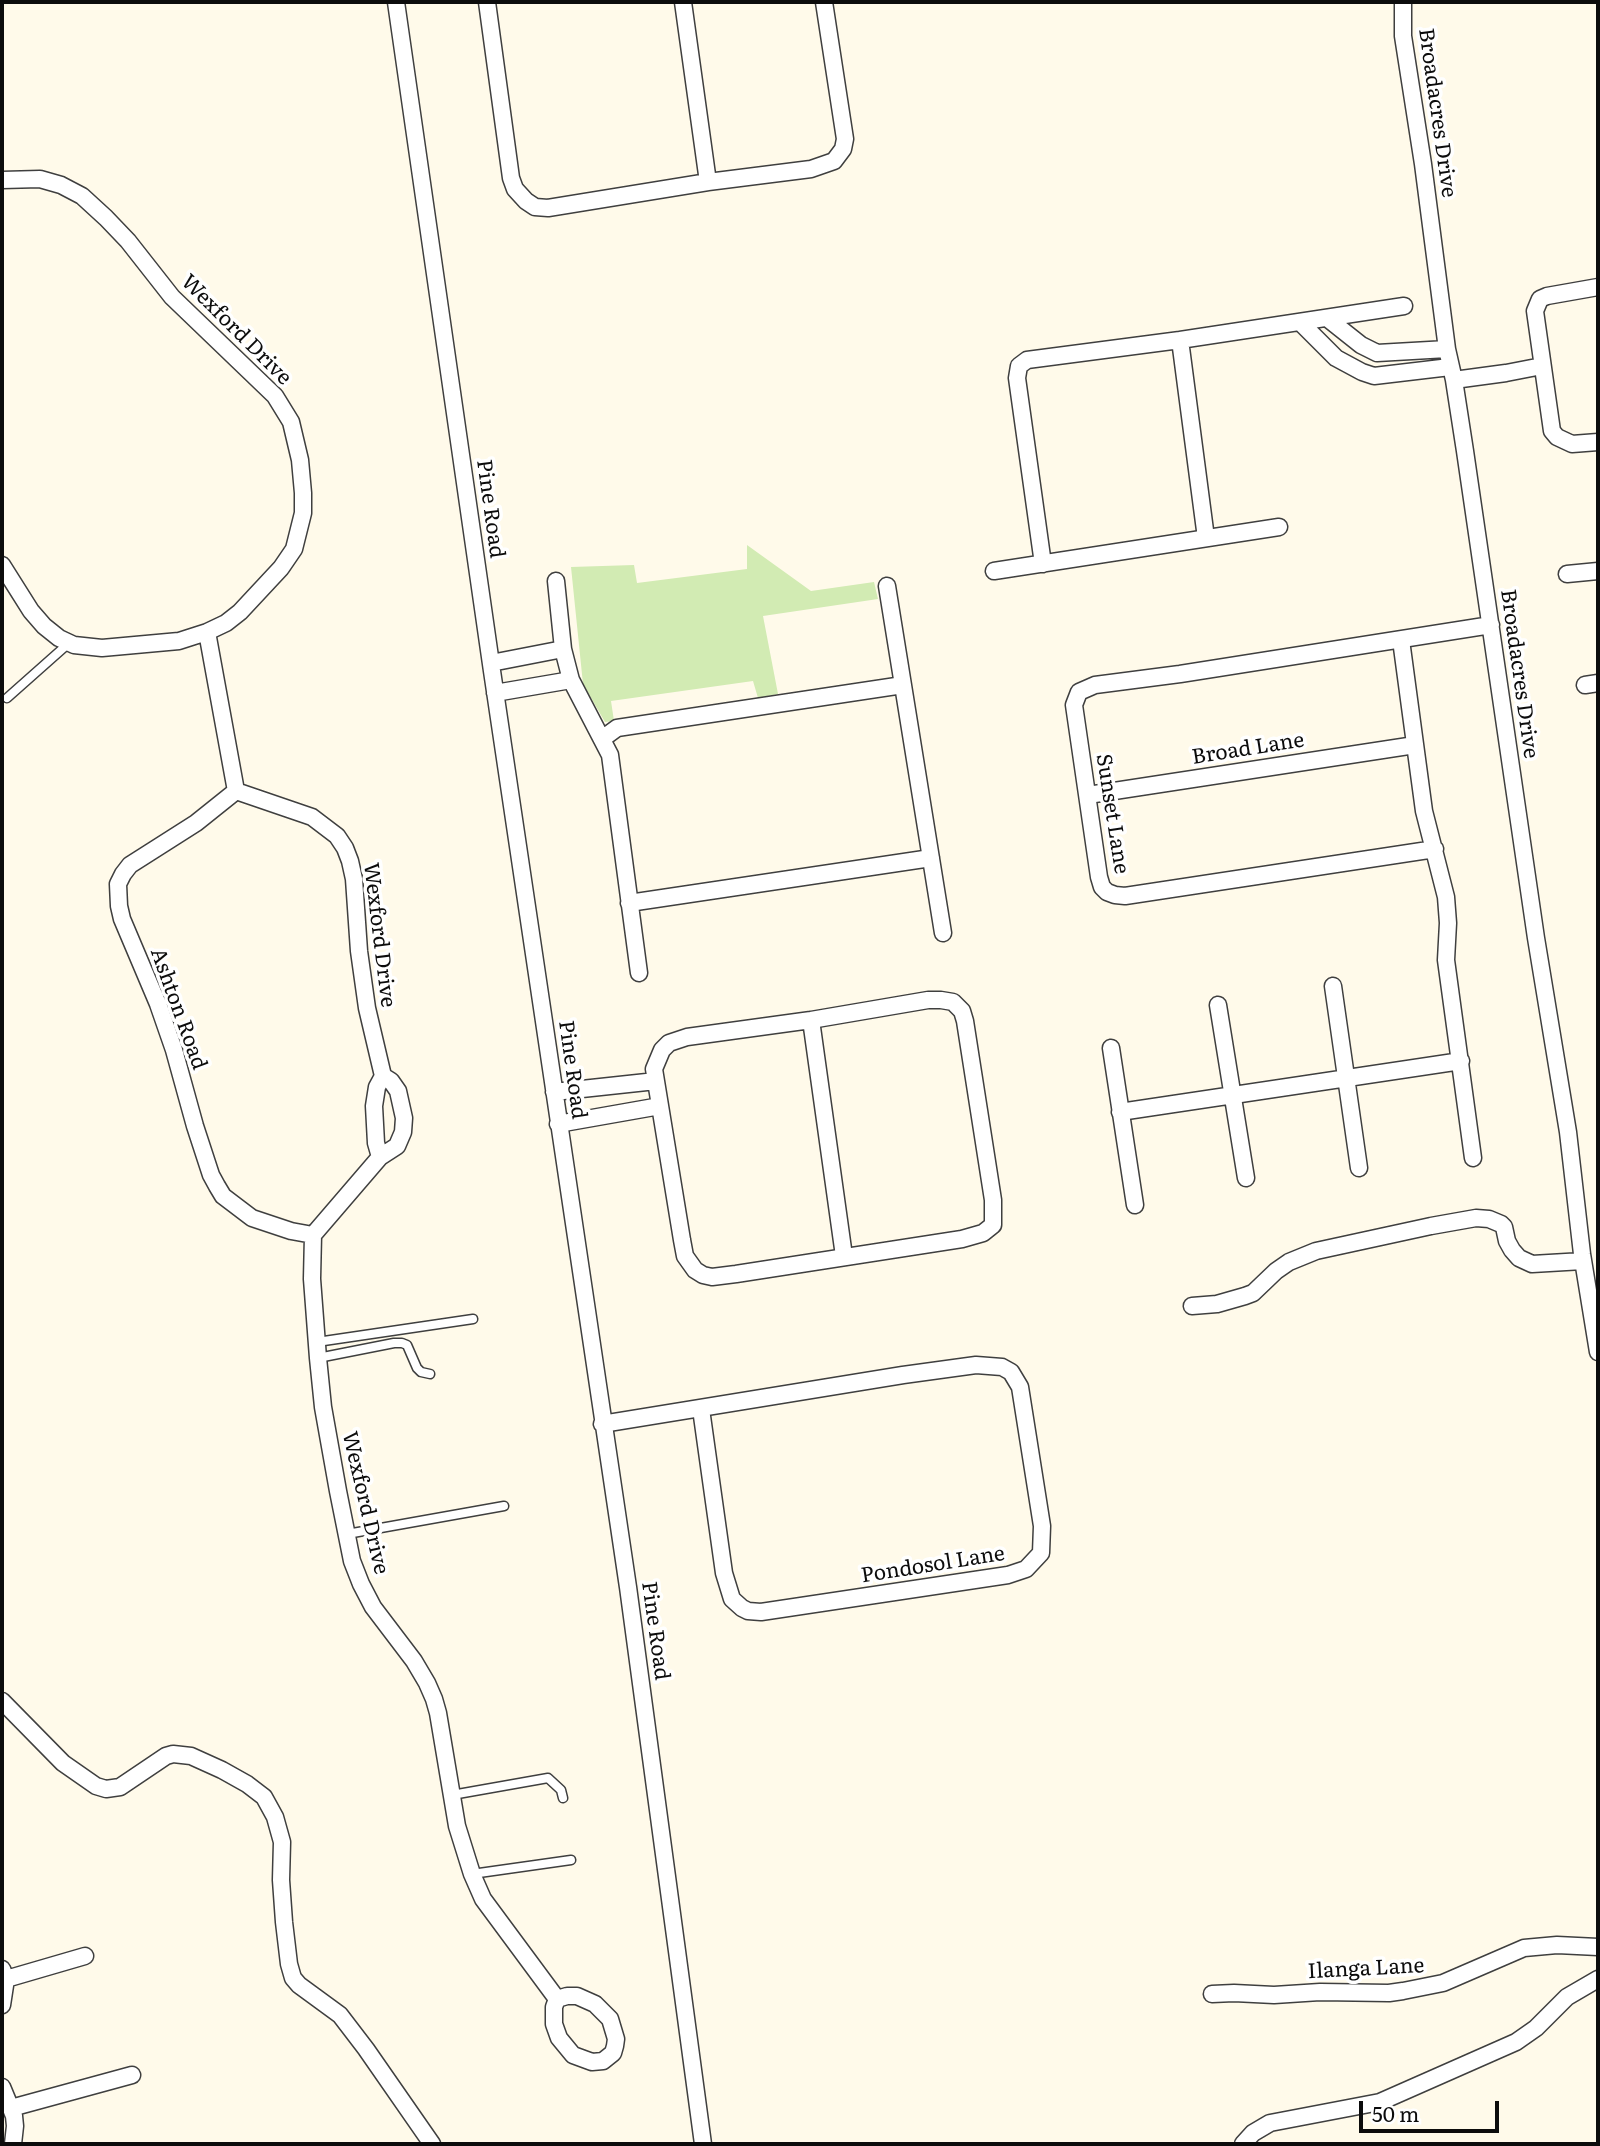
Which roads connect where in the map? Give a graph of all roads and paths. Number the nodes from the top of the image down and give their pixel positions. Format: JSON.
{"nodes":[{"id":1,"x":396,"y":2,"type":"edge"},
{"id":2,"x":487,"y":2,"type":"edge"},
{"id":3,"x":683,"y":2,"type":"edge"},
{"id":4,"x":824,"y":2,"type":"edge"},
{"id":5,"x":1402,"y":2,"type":"edge"},
{"id":6,"x":2,"y":180,"type":"edge"},
{"id":7,"x":708,"y":183,"type":"junction"},
{"id":8,"x":1598,"y":287,"type":"edge"},
{"id":9,"x":1404,"y":306,"type":"dead end"},
{"id":10,"x":1327,"y":318,"type":"junction"},
{"id":11,"x":1300,"y":322,"type":"junction"},
{"id":12,"x":1180,"y":340,"type":"junction"},
{"id":13,"x":1447,"y":349,"type":"junction"},
{"id":14,"x":1542,"y":366,"type":"junction"},
{"id":15,"x":1452,"y":374,"type":"junction"},
{"id":16,"x":1598,"y":443,"type":"edge"},
{"id":17,"x":1279,"y":527,"type":"dead end"},
{"id":18,"x":1206,"y":538,"type":"junction"},
{"id":19,"x":1042,"y":564,"type":"junction"},
{"id":20,"x":2,"y":565,"type":"edge"},
{"id":21,"x":1598,"y":570,"type":"edge"},
{"id":22,"x":994,"y":571,"type":"dead end"},
{"id":23,"x":1567,"y":574,"type":"dead end"},
{"id":24,"x":556,"y":581,"type":"dead end"},
{"id":25,"x":887,"y":586,"type":"dead end"},
{"id":26,"x":1491,"y":625,"type":"junction"},
{"id":27,"x":207,"y":632,"type":"junction"},
{"id":28,"x":1401,"y":640,"type":"junction"},
{"id":29,"x":69,"y":643,"type":"junction"},
{"id":30,"x":563,"y":649,"type":"junction"},
{"id":31,"x":491,"y":663,"type":"junction"},
{"id":32,"x":571,"y":680,"type":"junction"},
{"id":33,"x":903,"y":685,"type":"junction"},
{"id":34,"x":495,"y":693,"type":"junction"},
{"id":35,"x":7,"y":698,"type":"dead end"},
{"id":36,"x":602,"y":739,"type":"junction"},
{"id":37,"x":1415,"y":745,"type":"junction"},
{"id":38,"x":236,"y":791,"type":"junction"},
{"id":39,"x":1088,"y":794,"type":"junction"},
{"id":40,"x":1435,"y":849,"type":"junction"},
{"id":41,"x":931,"y":858,"type":"junction"},
{"id":42,"x":629,"y":904,"type":"junction"},
{"id":43,"x":943,"y":933,"type":"dead end"},
{"id":44,"x":639,"y":973,"type":"dead end"},
{"id":45,"x":1333,"y":986,"type":"dead end"},
{"id":46,"x":1218,"y":1005,"type":"dead end"},
{"id":47,"x":811,"y":1020,"type":"junction"},
{"id":48,"x":1111,"y":1048,"type":"dead end"},
{"id":49,"x":1461,"y":1061,"type":"junction"},
{"id":50,"x":383,"y":1076,"type":"junction"},
{"id":51,"x":1346,"y":1077,"type":"junction"},
{"id":52,"x":656,"y":1081,"type":"junction"},
{"id":53,"x":554,"y":1092,"type":"junction"},
{"id":54,"x":1232,"y":1094,"type":"junction"},
{"id":55,"x":660,"y":1106,"type":"junction"},
{"id":56,"x":1120,"y":1112,"type":"junction"},
{"id":57,"x":558,"y":1124,"type":"junction"},
{"id":58,"x":380,"y":1157,"type":"junction"},
{"id":59,"x":1473,"y":1158,"type":"dead end"},
{"id":60,"x":1359,"y":1168,"type":"dead end"},
{"id":61,"x":1246,"y":1178,"type":"dead end"},
{"id":62,"x":1135,"y":1205,"type":"dead end"},
{"id":63,"x":313,"y":1235,"type":"junction"},
{"id":64,"x":844,"y":1256,"type":"junction"},
{"id":65,"x":1583,"y":1261,"type":"junction"},
{"id":66,"x":1192,"y":1306,"type":"dead end"},
{"id":67,"x":473,"y":1319,"type":"dead end"},
{"id":68,"x":318,"y":1350,"type":"junction"},
{"id":69,"x":1598,"y":1352,"type":"edge"},
{"id":70,"x":430,"y":1374,"type":"dead end"},
{"id":71,"x":701,"y":1409,"type":"junction"},
{"id":72,"x":603,"y":1424,"type":"junction"},
{"id":73,"x":503,"y":1506,"type":"dead end"},
{"id":74,"x":347,"y":1534,"type":"junction"},
{"id":75,"x":2,"y":1701,"type":"edge"},
{"id":76,"x":452,"y":1795,"type":"junction"},
{"id":77,"x":563,"y":1798,"type":"dead end"},
{"id":78,"x":571,"y":1860,"type":"dead end"},
{"id":79,"x":472,"y":1874,"type":"junction"},
{"id":80,"x":1598,"y":1947,"type":"edge"},
{"id":81,"x":85,"y":1956,"type":"dead end"},
{"id":82,"x":4,"y":1974,"type":"edge"},
{"id":83,"x":1598,"y":1979,"type":"edge"},
{"id":84,"x":1212,"y":1994,"type":"dead end"},
{"id":85,"x":557,"y":1999,"type":"junction"},
{"id":86,"x":2,"y":2005,"type":"edge"},
{"id":87,"x":132,"y":2076,"type":"dead end"},
{"id":88,"x":2,"y":2087,"type":"edge"},
{"id":89,"x":11,"y":2108,"type":"junction"},
{"id":90,"x":1248,"y":2139,"type":"edge"},
{"id":91,"x":13,"y":2144,"type":"edge"},
{"id":92,"x":432,"y":2144,"type":"edge"},
{"id":93,"x":703,"y":2144,"type":"edge"}],
"edges":[{"from":1,"to":31,"type":"street","name":"Pine Road"},
{"from":2,"to":7,"type":"street"},
{"from":3,"to":7,"type":"street"},
{"from":4,"to":7,"type":"street"},
{"from":5,"to":13,"type":"street","name":"Broadacres Drive"},
{"from":6,"to":27,"type":"street","name":"Wexford Drive"},
{"from":8,"to":14,"type":"street"},
{"from":9,"to":10,"type":"street"},
{"from":10,"to":11,"type":"street"},
{"from":10,"to":13,"type":"street"},
{"from":11,"to":12,"type":"street"},
{"from":11,"to":15,"type":"street"},
{"from":12,"to":18,"type":"street"},
{"from":12,"to":19,"type":"street"},
{"from":13,"to":15,"type":"street","name":"Broadacres Drive"},
{"from":14,"to":15,"type":"street"},
{"from":14,"to":16,"type":"street"},
{"from":15,"to":26,"type":"street","name":"Broadacres Drive"},
{"from":17,"to":18,"type":"street"},
{"from":18,"to":19,"type":"street"},
{"from":19,"to":22,"type":"street"},
{"from":20,"to":29,"type":"street"},
{"from":21,"to":23,"type":"street"},
{"from":24,"to":30,"type":"street"},
{"from":25,"to":33,"type":"street"},
{"from":26,"to":28,"type":"street","name":"Sunset Lane"},
{"from":26,"to":65,"type":"street","name":"Broadacres Drive"},
{"from":27,"to":29,"type":"street","name":"Wexford Drive"},
{"from":27,"to":38,"type":"street"},
{"from":28,"to":37,"type":"street"},
{"from":28,"to":39,"type":"street","name":"Sunset Lane"},
{"from":29,"to":35,"type":"lane"},
{"from":30,"to":31,"type":"street"},
{"from":30,"to":32,"type":"street"},
{"from":31,"to":34,"type":"street","name":"Pine Road"},
{"from":32,"to":34,"type":"street"},
{"from":32,"to":36,"type":"street"},
{"from":33,"to":36,"type":"street"},
{"from":33,"to":41,"type":"street"},
{"from":34,"to":53,"type":"street","name":"Pine Road"},
{"from":36,"to":42,"type":"street"},
{"from":37,"to":39,"type":"street","name":"Broad Lane"},
{"from":37,"to":40,"type":"street"},
{"from":38,"to":50,"type":"street","name":"Wexford Drive"},
{"from":38,"to":63,"type":"street","name":"Ashton Road"},
{"from":39,"to":40,"type":"street","name":"Sunset Lane"},
{"from":40,"to":49,"type":"street"},
{"from":41,"to":42,"type":"street"},
{"from":41,"to":43,"type":"street"},
{"from":42,"to":44,"type":"street"},
{"from":45,"to":51,"type":"street"},
{"from":46,"to":54,"type":"street"},
{"from":47,"to":52,"type":"street"},
{"from":47,"to":64,"type":"street"},
{"from":47,"to":64,"type":"street"},
{"from":48,"to":56,"type":"street"},
{"from":49,"to":51,"type":"street"},
{"from":49,"to":59,"type":"street"},
{"from":50,"to":58,"type":"street","name":"Wexford Drive"},
{"from":50,"to":58,"type":"street","name":"Wexford Drive"},
{"from":51,"to":54,"type":"street"},
{"from":51,"to":60,"type":"street"},
{"from":52,"to":53,"type":"street"},
{"from":52,"to":55,"type":"street"},
{"from":53,"to":57,"type":"street","name":"Pine Road"},
{"from":54,"to":56,"type":"street"},
{"from":54,"to":61,"type":"street"},
{"from":55,"to":57,"type":"street"},
{"from":55,"to":64,"type":"street"},
{"from":56,"to":62,"type":"street"},
{"from":57,"to":72,"type":"street","name":"Pine Road"},
{"from":58,"to":63,"type":"street","name":"Wexford Drive"},
{"from":63,"to":68,"type":"street","name":"Wexford Drive"},
{"from":65,"to":66,"type":"street"},
{"from":65,"to":69,"type":"street","name":"Broadacres Drive"},
{"from":67,"to":68,"type":"lane"},
{"from":68,"to":70,"type":"lane"},
{"from":68,"to":74,"type":"street","name":"Wexford Drive"},
{"from":71,"to":71,"type":"street","name":"Pondosol Lane"},
{"from":71,"to":72,"type":"street","name":"Pondosol Lane"},
{"from":72,"to":93,"type":"street","name":"Pine Road"},
{"from":73,"to":74,"type":"lane"},
{"from":74,"to":76,"type":"street","name":"Wexford Drive"},
{"from":75,"to":92,"type":"street"},
{"from":76,"to":77,"type":"lane"},
{"from":76,"to":79,"type":"street","name":"Wexford Drive"},
{"from":78,"to":79,"type":"lane"},
{"from":79,"to":85,"type":"street","name":"Wexford Drive"},
{"from":80,"to":84,"type":"street","name":"Ilanga Lane"},
{"from":81,"to":82,"type":"street"},
{"from":82,"to":86,"type":"street"},
{"from":83,"to":90,"type":"street"},
{"from":85,"to":85,"type":"street"},
{"from":87,"to":89,"type":"street"},
{"from":88,"to":89,"type":"street"},
{"from":89,"to":91,"type":"street"}]}
